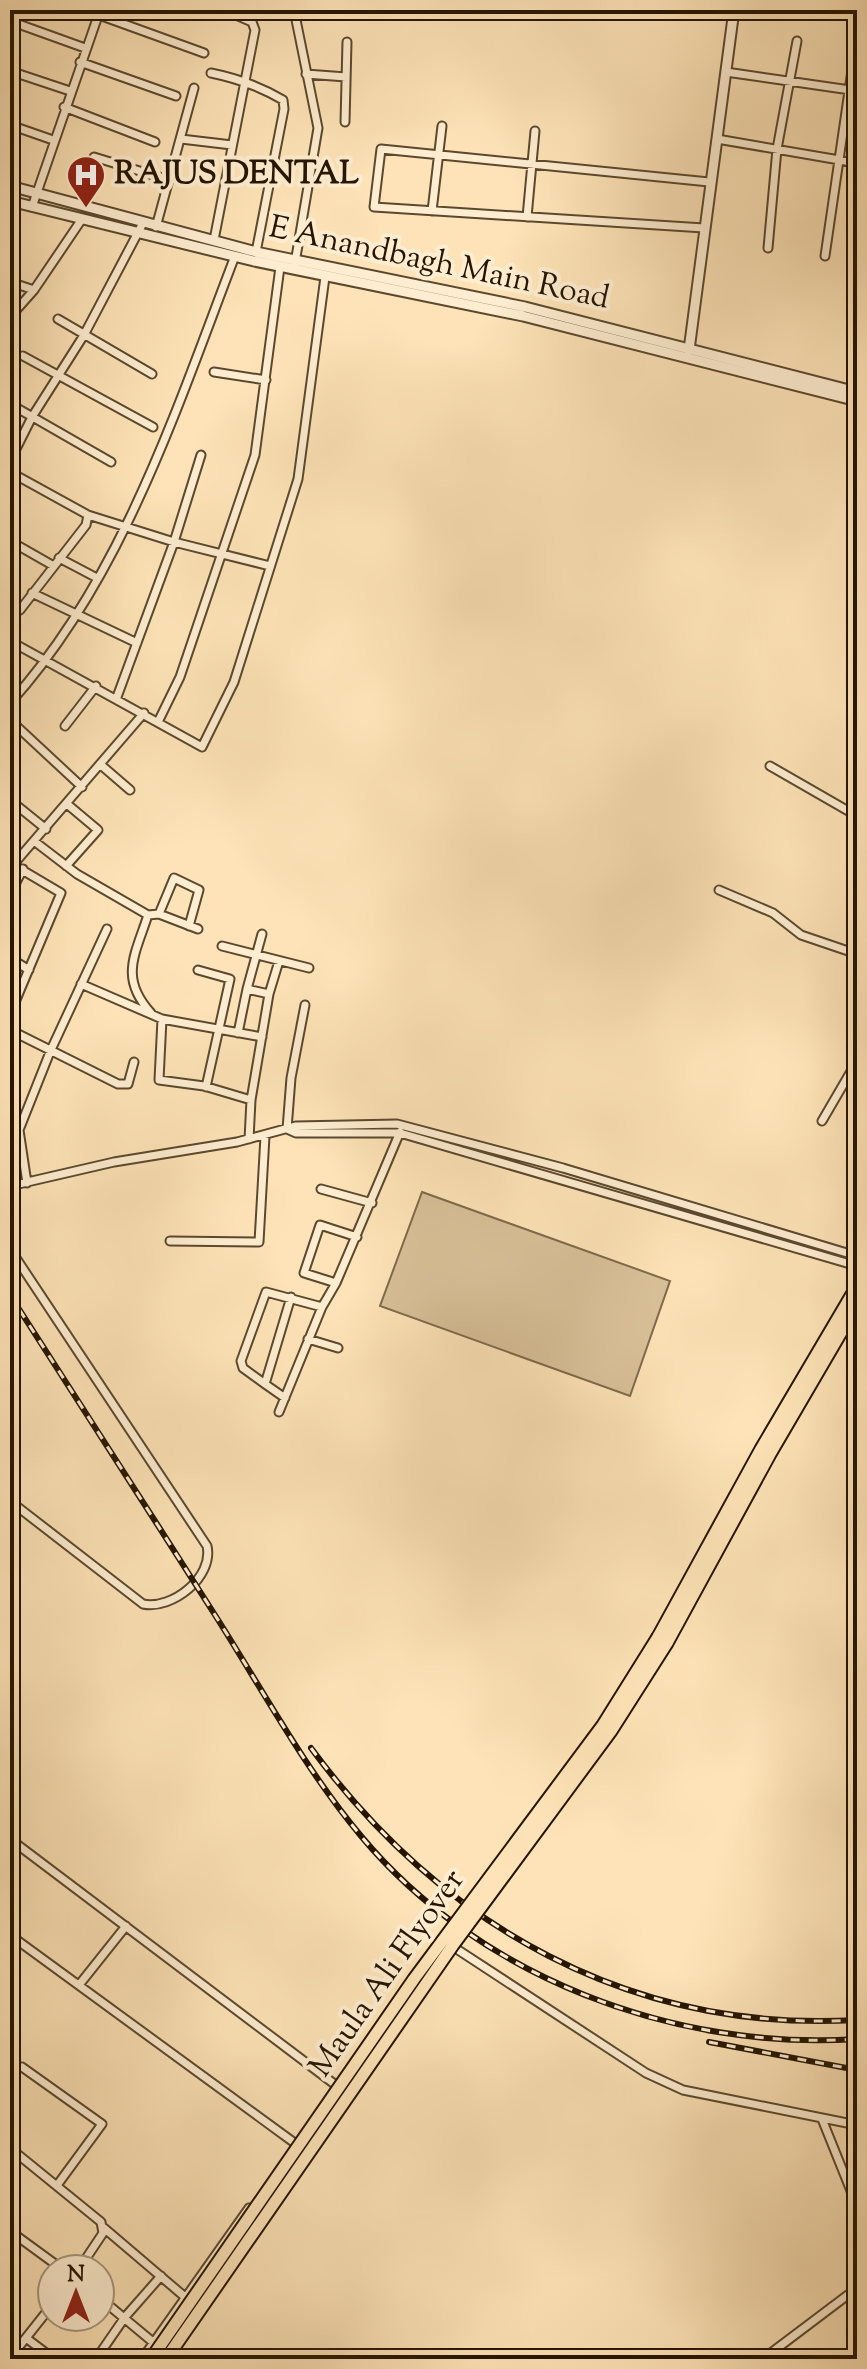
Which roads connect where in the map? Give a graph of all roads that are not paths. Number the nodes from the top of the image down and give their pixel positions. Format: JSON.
{"nodes":[{"id":1,"x":224,"y":10,"type":"edge"},
{"id":2,"x":294,"y":10,"type":"edge"},
{"id":3,"x":734,"y":10,"type":"edge"},
{"id":4,"x":100,"y":12,"type":"edge"},
{"id":5,"x":10,"y":21,"type":"edge"},
{"id":6,"x":857,"y":36,"type":"edge"},
{"id":7,"x":797,"y":41,"type":"dead end"},
{"id":8,"x":347,"y":42,"type":"dead end"},
{"id":9,"x":85,"y":48,"type":"junction"},
{"id":10,"x":204,"y":53,"type":"dead end"},
{"id":11,"x":80,"y":62,"type":"junction"},
{"id":12,"x":10,"y":71,"type":"edge"},
{"id":13,"x":726,"y":72,"type":"junction"},
{"id":14,"x":211,"y":73,"type":"dead end"},
{"id":15,"x":306,"y":74,"type":"junction"},
{"id":16,"x":346,"y":77,"type":"junction"},
{"id":17,"x":243,"y":79,"type":"junction"},
{"id":18,"x":789,"y":80,"type":"junction"},
{"id":19,"x":194,"y":88,"type":"dead end"},
{"id":20,"x":70,"y":91,"type":"junction"},
{"id":21,"x":852,"y":91,"type":"edge"},
{"id":22,"x":176,"y":96,"type":"dead end"},
{"id":23,"x":64,"y":107,"type":"junction"},
{"id":24,"x":345,"y":122,"type":"dead end"},
{"id":25,"x":10,"y":125,"type":"edge"},
{"id":26,"x":442,"y":126,"type":"dead end"},
{"id":27,"x":535,"y":131,"type":"dead end"},
{"id":28,"x":181,"y":139,"type":"junction"},
{"id":29,"x":717,"y":139,"type":"junction"},
{"id":30,"x":53,"y":140,"type":"junction"},
{"id":31,"x":155,"y":142,"type":"dead end"},
{"id":32,"x":232,"y":145,"type":"junction"},
{"id":33,"x":777,"y":149,"type":"junction"},
{"id":34,"x":438,"y":154,"type":"junction"},
{"id":35,"x":94,"y":157,"type":"dead end"},
{"id":36,"x":838,"y":159,"type":"junction"},
{"id":37,"x":857,"y":163,"type":"edge"},
{"id":38,"x":532,"y":164,"type":"junction"},
{"id":39,"x":169,"y":180,"type":"junction"},
{"id":40,"x":709,"y":182,"type":"junction"},
{"id":41,"x":10,"y":186,"type":"edge"},
{"id":42,"x":36,"y":193,"type":"junction"},
{"id":43,"x":10,"y":201,"type":"edge"},
{"id":44,"x":32,"y":207,"type":"junction"},
{"id":45,"x":432,"y":211,"type":"junction"},
{"id":46,"x":527,"y":217,"type":"junction"},
{"id":47,"x":82,"y":219,"type":"junction"},
{"id":48,"x":156,"y":227,"type":"junction"},
{"id":49,"x":141,"y":228,"type":"junction"},
{"id":50,"x":704,"y":228,"type":"junction"},
{"id":51,"x":214,"y":240,"type":"junction"},
{"id":52,"x":768,"y":248,"type":"dead end"},
{"id":53,"x":256,"y":252,"type":"junction"},
{"id":54,"x":235,"y":256,"type":"junction"},
{"id":55,"x":825,"y":256,"type":"dead end"},
{"id":56,"x":295,"y":265,"type":"junction"},
{"id":57,"x":280,"y":267,"type":"junction"},
{"id":58,"x":325,"y":277,"type":"junction"},
{"id":59,"x":10,"y":282,"type":"edge"},
{"id":60,"x":34,"y":290,"type":"junction"},
{"id":61,"x":10,"y":317,"type":"edge"},
{"id":62,"x":58,"y":319,"type":"dead end"},
{"id":63,"x":84,"y":335,"type":"junction"},
{"id":64,"x":689,"y":352,"type":"junction"},
{"id":65,"x":23,"y":356,"type":"dead end"},
{"id":66,"x":214,"y":372,"type":"dead end"},
{"id":67,"x":152,"y":374,"type":"dead end"},
{"id":68,"x":57,"y":375,"type":"junction"},
{"id":69,"x":266,"y":380,"type":"junction"},
{"id":70,"x":857,"y":392,"type":"edge"},
{"id":71,"x":857,"y":401,"type":"edge"},
{"id":72,"x":10,"y":404,"type":"edge"},
{"id":73,"x":32,"y":417,"type":"junction"},
{"id":74,"x":153,"y":427,"type":"dead end"},
{"id":75,"x":201,"y":455,"type":"dead end"},
{"id":76,"x":10,"y":461,"type":"edge"},
{"id":77,"x":111,"y":462,"type":"dead end"},
{"id":78,"x":10,"y":472,"type":"edge"},
{"id":79,"x":88,"y":515,"type":"junction"},
{"id":80,"x":124,"y":526,"type":"junction"},
{"id":81,"x":10,"y":541,"type":"edge"},
{"id":82,"x":174,"y":542,"type":"junction"},
{"id":83,"x":224,"y":553,"type":"junction"},
{"id":84,"x":59,"y":558,"type":"junction"},
{"id":85,"x":52,"y":565,"type":"junction"},
{"id":86,"x":270,"y":566,"type":"junction"},
{"id":87,"x":97,"y":578,"type":"junction"},
{"id":88,"x":32,"y":593,"type":"junction"},
{"id":89,"x":10,"y":604,"type":"edge"},
{"id":90,"x":77,"y":615,"type":"junction"},
{"id":91,"x":137,"y":643,"type":"junction"},
{"id":92,"x":19,"y":646,"type":"dead end"},
{"id":93,"x":48,"y":661,"type":"junction"},
{"id":94,"x":96,"y":686,"type":"junction"},
{"id":95,"x":117,"y":697,"type":"junction"},
{"id":96,"x":10,"y":703,"type":"edge"},
{"id":97,"x":144,"y":713,"type":"junction"},
{"id":98,"x":10,"y":720,"type":"edge"},
{"id":99,"x":158,"y":722,"type":"junction"},
{"id":100,"x":65,"y":726,"type":"dead end"},
{"id":101,"x":101,"y":765,"type":"junction"},
{"id":102,"x":770,"y":766,"type":"dead end"},
{"id":103,"x":82,"y":787,"type":"junction"},
{"id":104,"x":130,"y":790,"type":"dead end"},
{"id":105,"x":10,"y":800,"type":"edge"},
{"id":106,"x":67,"y":804,"type":"junction"},
{"id":107,"x":857,"y":816,"type":"edge"},
{"id":108,"x":46,"y":829,"type":"junction"},
{"id":109,"x":34,"y":841,"type":"junction"},
{"id":110,"x":12,"y":864,"type":"edge"},
{"id":111,"x":66,"y":866,"type":"junction"},
{"id":112,"x":23,"y":869,"type":"junction"},
{"id":113,"x":719,"y":890,"type":"dead end"},
{"id":114,"x":10,"y":894,"type":"edge"},
{"id":115,"x":159,"y":914,"type":"junction"},
{"id":116,"x":148,"y":915,"type":"junction"},
{"id":117,"x":189,"y":926,"type":"junction"},
{"id":118,"x":107,"y":929,"type":"dead end"},
{"id":119,"x":198,"y":929,"type":"dead end"},
{"id":120,"x":262,"y":934,"type":"dead end"},
{"id":121,"x":222,"y":946,"type":"dead end"},
{"id":122,"x":857,"y":954,"type":"edge"},
{"id":123,"x":255,"y":955,"type":"junction"},
{"id":124,"x":10,"y":958,"type":"edge"},
{"id":125,"x":279,"y":961,"type":"junction"},
{"id":126,"x":309,"y":968,"type":"dead end"},
{"id":127,"x":29,"y":970,"type":"junction"},
{"id":128,"x":198,"y":970,"type":"dead end"},
{"id":129,"x":81,"y":984,"type":"junction"},
{"id":130,"x":247,"y":989,"type":"junction"},
{"id":131,"x":269,"y":994,"type":"junction"},
{"id":132,"x":305,"y":1005,"type":"dead end"},
{"id":133,"x":151,"y":1013,"type":"junction"},
{"id":134,"x":10,"y":1014,"type":"edge"},
{"id":135,"x":162,"y":1019,"type":"junction"},
{"id":136,"x":218,"y":1029,"type":"junction"},
{"id":137,"x":10,"y":1030,"type":"edge"},
{"id":138,"x":238,"y":1033,"type":"junction"},
{"id":139,"x":262,"y":1037,"type":"junction"},
{"id":140,"x":50,"y":1052,"type":"junction"},
{"id":141,"x":857,"y":1061,"type":"edge"},
{"id":142,"x":134,"y":1062,"type":"dead end"},
{"id":143,"x":206,"y":1087,"type":"junction"},
{"id":144,"x":251,"y":1100,"type":"junction"},
{"id":145,"x":822,"y":1121,"type":"dead end"},
{"id":146,"x":287,"y":1129,"type":"junction"},
{"id":147,"x":401,"y":1129,"type":"junction"},
{"id":148,"x":265,"y":1136,"type":"junction"},
{"id":149,"x":249,"y":1139,"type":"junction"},
{"id":150,"x":27,"y":1183,"type":"junction"},
{"id":151,"x":10,"y":1186,"type":"edge"},
{"id":152,"x":321,"y":1189,"type":"dead end"},
{"id":153,"x":614,"y":1189,"type":"junction"},
{"id":154,"x":372,"y":1203,"type":"junction"},
{"id":155,"x":357,"y":1237,"type":"junction"},
{"id":156,"x":170,"y":1241,"type":"dead end"},
{"id":157,"x":10,"y":1249,"type":"edge"},
{"id":158,"x":857,"y":1256,"type":"edge"},
{"id":159,"x":857,"y":1266,"type":"edge"},
{"id":160,"x":336,"y":1283,"type":"junction"},
{"id":161,"x":857,"y":1286,"type":"edge"},
{"id":162,"x":291,"y":1297,"type":"junction"},
{"id":163,"x":857,"y":1305,"type":"edge"},
{"id":164,"x":322,"y":1307,"type":"junction"},
{"id":165,"x":308,"y":1339,"type":"junction"},
{"id":166,"x":338,"y":1348,"type":"dead end"},
{"id":167,"x":265,"y":1384,"type":"junction"},
{"id":168,"x":285,"y":1398,"type":"junction"},
{"id":169,"x":279,"y":1412,"type":"dead end"},
{"id":170,"x":10,"y":1501,"type":"edge"},
{"id":171,"x":673,"y":1621,"type":"junction"},
{"id":172,"x":662,"y":1640,"type":"junction"},
{"id":173,"x":10,"y":1839,"type":"edge"},
{"id":174,"x":126,"y":1926,"type":"junction"},
{"id":175,"x":10,"y":1935,"type":"edge"},
{"id":176,"x":79,"y":1985,"type":"junction"},
{"id":177,"x":22,"y":2067,"type":"dead end"},
{"id":178,"x":337,"y":2086,"type":"junction"},
{"id":179,"x":822,"y":2119,"type":"junction"},
{"id":180,"x":857,"y":2125,"type":"edge"},
{"id":181,"x":296,"y":2144,"type":"junction"},
{"id":182,"x":10,"y":2148,"type":"edge"},
{"id":183,"x":58,"y":2184,"type":"junction"},
{"id":184,"x":857,"y":2218,"type":"edge"},
{"id":185,"x":104,"y":2228,"type":"junction"},
{"id":186,"x":10,"y":2231,"type":"edge"},
{"id":187,"x":40,"y":2253,"type":"edge"},
{"id":188,"x":89,"y":2253,"type":"edge"},
{"id":189,"x":161,"y":2276,"type":"junction"},
{"id":190,"x":857,"y":2288,"type":"edge"},
{"id":191,"x":185,"y":2297,"type":"junction"},
{"id":192,"x":116,"y":2310,"type":"edge"},
{"id":193,"x":125,"y":2317,"type":"junction"},
{"id":194,"x":36,"y":2325,"type":"edge"},
{"id":195,"x":26,"y":2338,"type":"junction"},
{"id":196,"x":154,"y":2343,"type":"junction"},
{"id":197,"x":10,"y":2358,"type":"edge"},
{"id":198,"x":54,"y":2359,"type":"edge"},
{"id":199,"x":96,"y":2359,"type":"edge"},
{"id":200,"x":142,"y":2359,"type":"edge"},
{"id":201,"x":151,"y":2359,"type":"edge"},
{"id":202,"x":166,"y":2359,"type":"edge"},
{"id":203,"x":763,"y":2359,"type":"edge"}],
"edges":[{"from":1,"to":17,"type":"street"},
{"from":2,"to":15,"type":"street"},
{"from":3,"to":13,"type":"street"},
{"from":4,"to":9,"type":"street"},
{"from":4,"to":10,"type":"street"},
{"from":5,"to":9,"type":"street"},
{"from":6,"to":21,"type":"street"},
{"from":7,"to":18,"type":"street"},
{"from":8,"to":16,"type":"street"},
{"from":9,"to":11,"type":"street"},
{"from":11,"to":20,"type":"street"},
{"from":11,"to":22,"type":"street"},
{"from":12,"to":20,"type":"street"},
{"from":13,"to":18,"type":"street"},
{"from":13,"to":29,"type":"street"},
{"from":14,"to":17,"type":"street"},
{"from":15,"to":16,"type":"street"},
{"from":15,"to":56,"type":"street"},
{"from":16,"to":24,"type":"street"},
{"from":17,"to":32,"type":"street"},
{"from":17,"to":53,"type":"street"},
{"from":18,"to":21,"type":"street"},
{"from":18,"to":33,"type":"street"},
{"from":19,"to":28,"type":"street"},
{"from":20,"to":23,"type":"street"},
{"from":21,"to":36,"type":"street"},
{"from":23,"to":30,"type":"street"},
{"from":23,"to":31,"type":"street"},
{"from":25,"to":30,"type":"street"},
{"from":26,"to":34,"type":"street"},
{"from":27,"to":38,"type":"street"},
{"from":28,"to":32,"type":"street"},
{"from":28,"to":39,"type":"street"},
{"from":29,"to":33,"type":"street"},
{"from":29,"to":40,"type":"street"},
{"from":30,"to":42,"type":"street"},
{"from":32,"to":51,"type":"street"},
{"from":33,"to":36,"type":"street"},
{"from":33,"to":52,"type":"street"},
{"from":34,"to":38,"type":"street"},
{"from":34,"to":45,"type":"street"},
{"from":34,"to":45,"type":"street"},
{"from":35,"to":39,"type":"street"},
{"from":36,"to":37,"type":"street"},
{"from":36,"to":55,"type":"street"},
{"from":38,"to":40,"type":"street"},
{"from":38,"to":46,"type":"street"},
{"from":39,"to":48,"type":"street"},
{"from":40,"to":50,"type":"street"},
{"from":41,"to":42,"type":"street","name":"E Anandbagh Main Road"},
{"from":42,"to":44,"type":"street"},
{"from":42,"to":49,"type":"street","name":"E Anandbagh Main Road"},
{"from":43,"to":44,"type":"street","name":"E Anandbagh Main Road"},
{"from":44,"to":47,"type":"street","name":"E Anandbagh Main Road"},
{"from":45,"to":46,"type":"street"},
{"from":46,"to":50,"type":"street"},
{"from":47,"to":49,"type":"street","name":"E Anandbagh Main Road"},
{"from":47,"to":60,"type":"street"},
{"from":48,"to":49,"type":"street","name":"E Anandbagh Main Road"},
{"from":48,"to":51,"type":"street","name":"E Anandbagh Main Road"},
{"from":49,"to":54,"type":"street","name":"E Anandbagh Main Road"},
{"from":49,"to":63,"type":"street"},
{"from":50,"to":64,"type":"street"},
{"from":51,"to":53,"type":"street","name":"E Anandbagh Main Road"},
{"from":53,"to":56,"type":"street","name":"E Anandbagh Main Road"},
{"from":54,"to":57,"type":"street","name":"E Anandbagh Main Road"},
{"from":54,"to":80,"type":"street"},
{"from":56,"to":57,"type":"street","name":"E Anandbagh Main Road"},
{"from":56,"to":58,"type":"street","name":"E Anandbagh Main Road"},
{"from":56,"to":64,"type":"street","name":"E Anandbagh Main Road"},
{"from":57,"to":69,"type":"street"},
{"from":58,"to":64,"type":"street","name":"E Anandbagh Main Road"},
{"from":58,"to":86,"type":"street"},
{"from":59,"to":60,"type":"street"},
{"from":60,"to":61,"type":"street"},
{"from":62,"to":63,"type":"street"},
{"from":63,"to":67,"type":"street"},
{"from":63,"to":68,"type":"street"},
{"from":64,"to":70,"type":"street","name":"E Anandbagh Main Road"},
{"from":64,"to":71,"type":"street","name":"E Anandbagh Main Road"},
{"from":65,"to":68,"type":"street"},
{"from":66,"to":69,"type":"street"},
{"from":68,"to":73,"type":"street"},
{"from":68,"to":74,"type":"street"},
{"from":69,"to":83,"type":"street"},
{"from":72,"to":73,"type":"street"},
{"from":73,"to":76,"type":"street"},
{"from":73,"to":77,"type":"street"},
{"from":75,"to":82,"type":"street"},
{"from":78,"to":79,"type":"street"},
{"from":79,"to":80,"type":"street"},
{"from":79,"to":84,"type":"street"},
{"from":80,"to":82,"type":"street"},
{"from":80,"to":87,"type":"street"},
{"from":81,"to":85,"type":"street"},
{"from":82,"to":83,"type":"street"},
{"from":82,"to":91,"type":"street"},
{"from":83,"to":86,"type":"street"},
{"from":83,"to":99,"type":"street"},
{"from":84,"to":85,"type":"street"},
{"from":84,"to":87,"type":"street"},
{"from":85,"to":88,"type":"street"},
{"from":86,"to":99,"type":"street"},
{"from":87,"to":90,"type":"street"},
{"from":88,"to":89,"type":"street"},
{"from":88,"to":90,"type":"street"},
{"from":90,"to":91,"type":"street"},
{"from":90,"to":93,"type":"street"},
{"from":91,"to":95,"type":"street"},
{"from":92,"to":93,"type":"street"},
{"from":93,"to":94,"type":"street"},
{"from":93,"to":96,"type":"street"},
{"from":94,"to":95,"type":"street"},
{"from":94,"to":100,"type":"street"},
{"from":95,"to":97,"type":"street"},
{"from":97,"to":99,"type":"street"},
{"from":97,"to":101,"type":"street"},
{"from":98,"to":103,"type":"street"},
{"from":101,"to":103,"type":"street"},
{"from":101,"to":104,"type":"street"},
{"from":102,"to":107,"type":"street"},
{"from":103,"to":106,"type":"street"},
{"from":105,"to":108,"type":"street"},
{"from":106,"to":108,"type":"street"},
{"from":106,"to":111,"type":"street"},
{"from":108,"to":109,"type":"street"},
{"from":109,"to":110,"type":"street"},
{"from":109,"to":111,"type":"street"},
{"from":110,"to":112,"type":"street"},
{"from":111,"to":116,"type":"street"},
{"from":112,"to":114,"type":"street"},
{"from":112,"to":127,"type":"street"},
{"from":113,"to":122,"type":"street"},
{"from":115,"to":116,"type":"street"},
{"from":115,"to":117,"type":"street"},
{"from":115,"to":117,"type":"street"},
{"from":116,"to":133,"type":"street"},
{"from":117,"to":119,"type":"street"},
{"from":118,"to":129,"type":"street"},
{"from":120,"to":123,"type":"street"},
{"from":121,"to":123,"type":"street"},
{"from":123,"to":125,"type":"street"},
{"from":123,"to":130,"type":"street"},
{"from":124,"to":127,"type":"street"},
{"from":125,"to":126,"type":"street"},
{"from":125,"to":131,"type":"street"},
{"from":127,"to":134,"type":"street"},
{"from":128,"to":136,"type":"street"},
{"from":129,"to":133,"type":"street"},
{"from":129,"to":140,"type":"street"},
{"from":130,"to":131,"type":"street"},
{"from":130,"to":138,"type":"street"},
{"from":131,"to":139,"type":"street"},
{"from":132,"to":146,"type":"street"},
{"from":133,"to":135,"type":"street"},
{"from":135,"to":136,"type":"street"},
{"from":135,"to":143,"type":"street"},
{"from":136,"to":138,"type":"street"},
{"from":136,"to":143,"type":"street"},
{"from":137,"to":140,"type":"street"},
{"from":138,"to":139,"type":"street"},
{"from":139,"to":144,"type":"street"},
{"from":140,"to":142,"type":"street"},
{"from":140,"to":150,"type":"street"},
{"from":141,"to":145,"type":"street"},
{"from":143,"to":144,"type":"street"},
{"from":144,"to":149,"type":"street"},
{"from":146,"to":147,"type":"street"},
{"from":146,"to":148,"type":"street"},
{"from":147,"to":153,"type":"street"},
{"from":147,"to":154,"type":"street"},
{"from":148,"to":149,"type":"street"},
{"from":148,"to":156,"type":"street"},
{"from":149,"to":150,"type":"street"},
{"from":150,"to":151,"type":"street"},
{"from":152,"to":154,"type":"street"},
{"from":153,"to":158,"type":"street"},
{"from":153,"to":159,"type":"street"},
{"from":154,"to":155,"type":"street"},
{"from":155,"to":160,"type":"street"},
{"from":155,"to":160,"type":"street"},
{"from":157,"to":170,"type":"street"},
{"from":160,"to":164,"type":"street"},
{"from":161,"to":171,"type":"main road"},
{"from":162,"to":164,"type":"street"},
{"from":162,"to":167,"type":"street"},
{"from":162,"to":167,"type":"street"},
{"from":163,"to":171,"type":"main road"},
{"from":164,"to":165,"type":"street"},
{"from":165,"to":166,"type":"street"},
{"from":165,"to":168,"type":"street"},
{"from":167,"to":168,"type":"street"},
{"from":168,"to":169,"type":"street"},
{"from":171,"to":172,"type":"main road","name":"Maula Ali Flyover"},
{"from":172,"to":201,"type":"main road","name":"Maula Ali Flyover","bridge":true},
{"from":172,"to":202,"type":"main road","name":"Maula Ali Flyover","bridge":true},
{"from":173,"to":174,"type":"street"},
{"from":174,"to":176,"type":"street"},
{"from":174,"to":178,"type":"street"},
{"from":175,"to":176,"type":"street"},
{"from":176,"to":181,"type":"street"},
{"from":177,"to":183,"type":"street"},
{"from":178,"to":179,"type":"street"},
{"from":178,"to":181,"type":"street"},
{"from":179,"to":180,"type":"street"},
{"from":179,"to":184,"type":"street"},
{"from":181,"to":191,"type":"street"},
{"from":182,"to":183,"type":"street"},
{"from":183,"to":185,"type":"street"},
{"from":185,"to":188,"type":"street"},
{"from":185,"to":189,"type":"street"},
{"from":186,"to":187,"type":"street"},
{"from":189,"to":191,"type":"street"},
{"from":189,"to":193,"type":"street"},
{"from":190,"to":203,"type":"street"},
{"from":191,"to":196,"type":"street"},
{"from":192,"to":193,"type":"street"},
{"from":193,"to":196,"type":"street"},
{"from":193,"to":199,"type":"street"},
{"from":194,"to":195,"type":"street"},
{"from":195,"to":197,"type":"street"},
{"from":195,"to":198,"type":"street"},
{"from":196,"to":200,"type":"street"}]}
